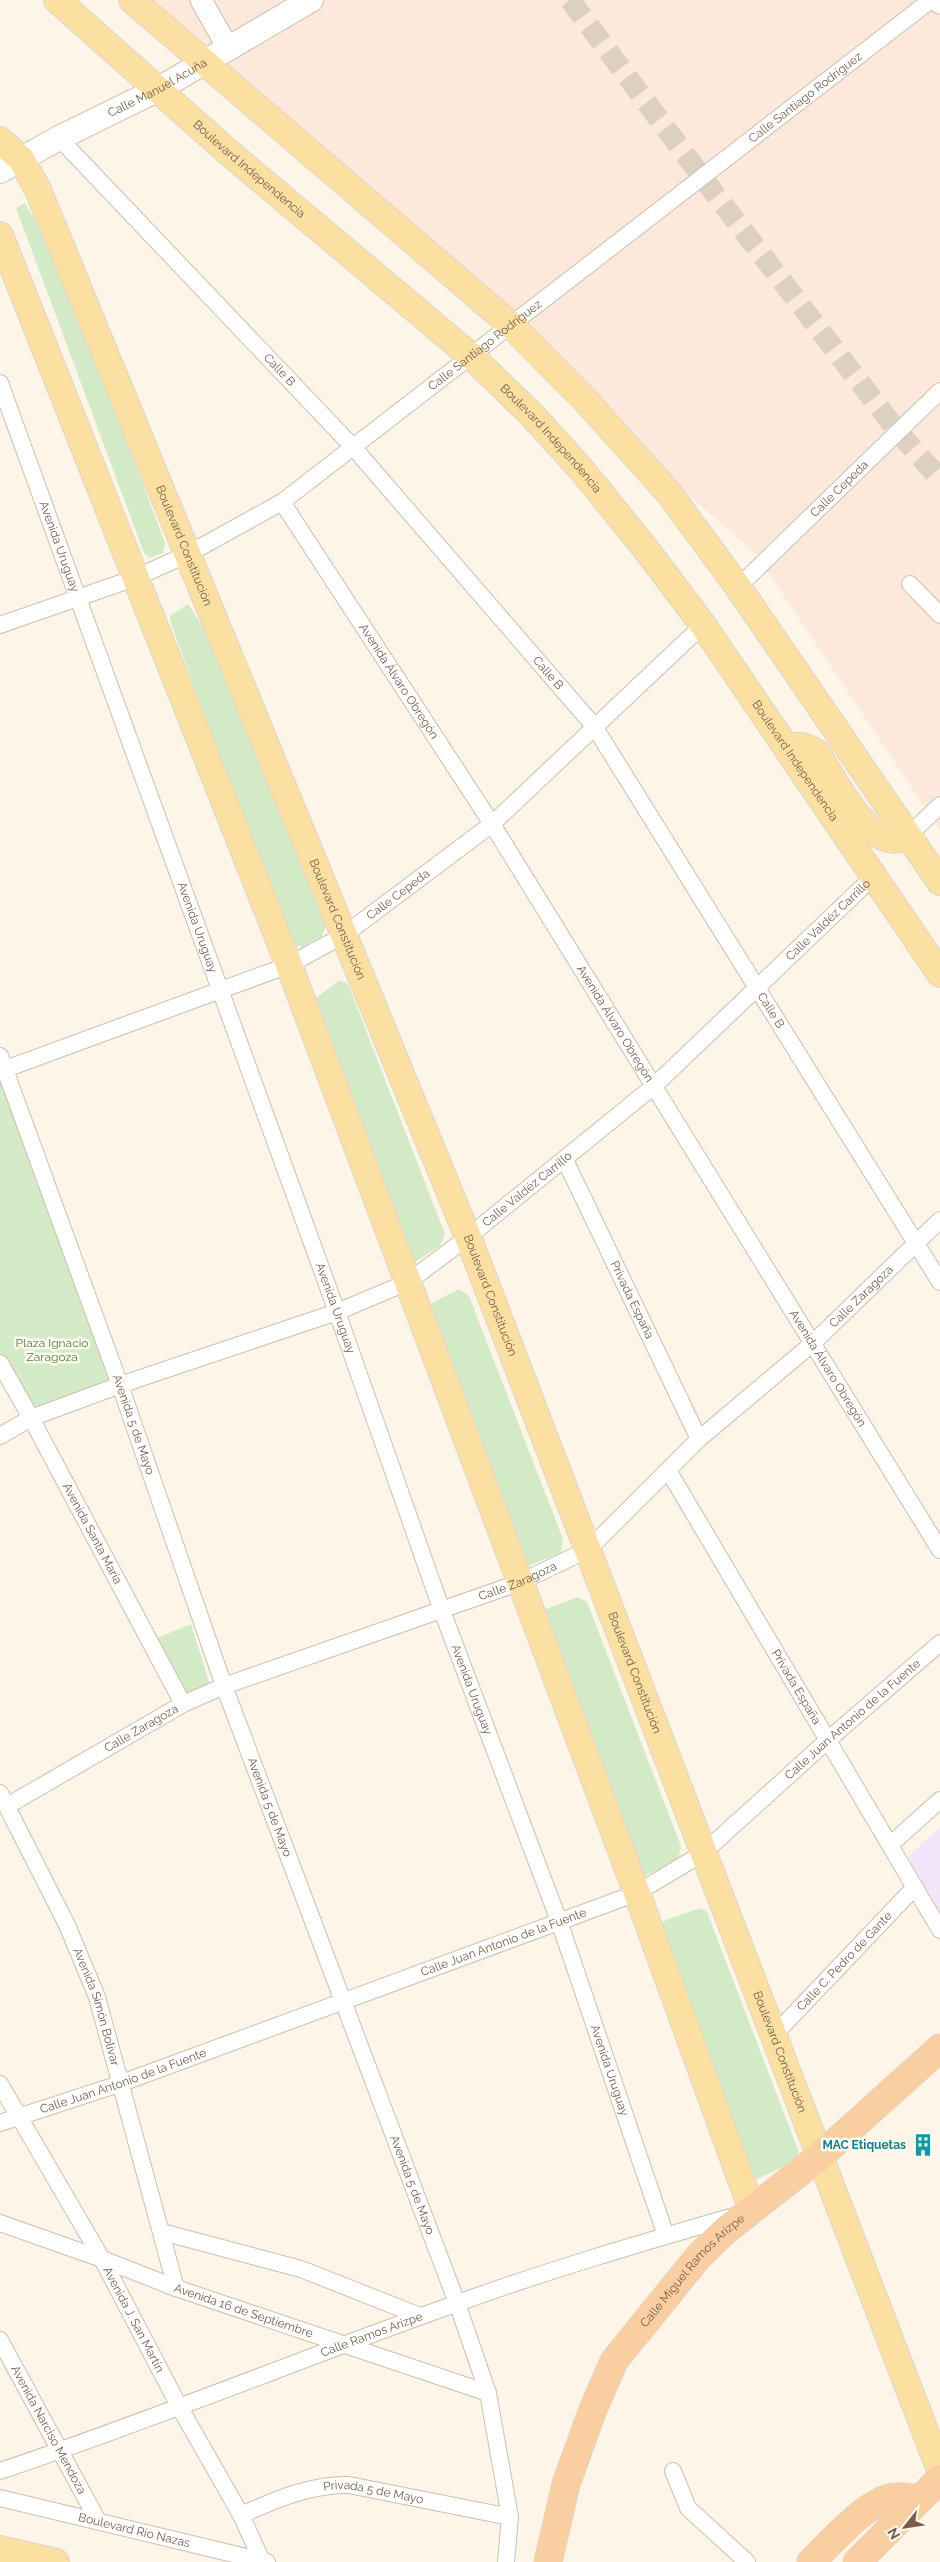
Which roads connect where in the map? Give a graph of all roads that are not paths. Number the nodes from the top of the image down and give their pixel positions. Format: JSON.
{"nodes":[{"id":1,"x":57,"y":0,"type":"edge"},
{"id":2,"x":132,"y":0,"type":"edge"},
{"id":3,"x":201,"y":0,"type":"edge"},
{"id":4,"x":311,"y":0,"type":"edge"},
{"id":5,"x":931,"y":0,"type":"edge"},
{"id":6,"x":228,"y":48,"type":"junction"},
{"id":7,"x":205,"y":62,"type":"junction"},
{"id":8,"x":157,"y":90,"type":"junction"},
{"id":9,"x":58,"y":138,"type":"junction"},
{"id":10,"x":0,"y":140,"type":"edge"},
{"id":11,"x":11,"y":165,"type":"edge"},
{"id":12,"x":0,"y":235,"type":"edge"},
{"id":13,"x":511,"y":325,"type":"junction"},
{"id":14,"x":472,"y":357,"type":"junction"},
{"id":15,"x":0,"y":383,"type":"edge"},
{"id":16,"x":940,"y":391,"type":"edge"},
{"id":17,"x":353,"y":447,"type":"junction"},
{"id":18,"x":282,"y":502,"type":"junction"},
{"id":19,"x":188,"y":554,"type":"junction"},
{"id":20,"x":135,"y":578,"type":"junction"},
{"id":21,"x":910,"y":584,"type":"dead end"},
{"id":22,"x":738,"y":587,"type":"junction"},
{"id":23,"x":79,"y":598,"type":"junction"},
{"id":24,"x":940,"y":615,"type":"edge"},
{"id":25,"x":0,"y":625,"type":"edge"},
{"id":26,"x":702,"y":625,"type":"junction"},
{"id":27,"x":594,"y":726,"type":"junction"},
{"id":28,"x":786,"y":747,"type":"junction"},
{"id":29,"x":940,"y":805,"type":"edge"},
{"id":30,"x":492,"y":824,"type":"junction"},
{"id":31,"x":908,"y":836,"type":"junction"},
{"id":32,"x":874,"y":876,"type":"junction"},
{"id":33,"x":940,"y":882,"type":"edge"},
{"id":34,"x":344,"y":935,"type":"junction"},
{"id":35,"x":289,"y":965,"type":"junction"},
{"id":36,"x":940,"y":974,"type":"edge"},
{"id":37,"x":757,"y":988,"type":"junction"},
{"id":38,"x":219,"y":991,"type":"junction"},
{"id":39,"x":2,"y":1065,"type":"edge"},
{"id":40,"x":654,"y":1086,"type":"junction"},
{"id":41,"x":565,"y":1160,"type":"junction"},
{"id":42,"x":940,"y":1220,"type":"edge"},
{"id":43,"x":468,"y":1237,"type":"junction"},
{"id":44,"x":916,"y":1243,"type":"junction"},
{"id":45,"x":408,"y":1282,"type":"junction"},
{"id":46,"x":940,"y":1282,"type":"edge"},
{"id":47,"x":337,"y":1312,"type":"junction"},
{"id":48,"x":813,"y":1343,"type":"junction"},
{"id":49,"x":0,"y":1363,"type":"edge"},
{"id":50,"x":120,"y":1385,"type":"junction"},
{"id":51,"x":31,"y":1418,"type":"junction"},
{"id":52,"x":0,"y":1436,"type":"edge"},
{"id":53,"x":699,"y":1439,"type":"junction"},
{"id":54,"x":668,"y":1470,"type":"junction"},
{"id":55,"x":589,"y":1549,"type":"junction"},
{"id":56,"x":940,"y":1550,"type":"edge"},
{"id":57,"x":521,"y":1582,"type":"junction"},
{"id":58,"x":441,"y":1608,"type":"junction"},
{"id":59,"x":940,"y":1643,"type":"edge"},
{"id":60,"x":224,"y":1686,"type":"junction"},
{"id":61,"x":184,"y":1704,"type":"junction"},
{"id":62,"x":828,"y":1740,"type":"junction"},
{"id":63,"x":4,"y":1799,"type":"edge"},
{"id":64,"x":940,"y":1800,"type":"edge"},
{"id":65,"x":890,"y":1845,"type":"junction"},
{"id":66,"x":703,"y":1853,"type":"junction"},
{"id":67,"x":915,"y":1887,"type":"junction"},
{"id":68,"x":637,"y":1893,"type":"junction"},
{"id":69,"x":559,"y":1921,"type":"junction"},
{"id":70,"x":940,"y":1930,"type":"edge"},
{"id":71,"x":343,"y":2002,"type":"junction"},
{"id":72,"x":774,"y":2035,"type":"junction"},
{"id":73,"x":940,"y":2048,"type":"edge"},
{"id":74,"x":0,"y":2084,"type":"edge"},
{"id":75,"x":119,"y":2084,"type":"junction"},
{"id":76,"x":19,"y":2118,"type":"junction"},
{"id":77,"x":0,"y":2123,"type":"edge"},
{"id":78,"x":819,"y":2158,"type":"junction"},
{"id":79,"x":751,"y":2211,"type":"junction"},
{"id":80,"x":0,"y":2223,"type":"edge"},
{"id":81,"x":162,"y":2232,"type":"junction"},
{"id":82,"x":666,"y":2236,"type":"junction"},
{"id":83,"x":102,"y":2259,"type":"junction"},
{"id":84,"x":176,"y":2288,"type":"junction"},
{"id":85,"x":458,"y":2303,"type":"junction"},
{"id":86,"x":420,"y":2316,"type":"junction"},
{"id":87,"x":0,"y":2340,"type":"edge"},
{"id":88,"x":345,"y":2346,"type":"junction"},
{"id":89,"x":488,"y":2393,"type":"junction"},
{"id":90,"x":180,"y":2408,"type":"junction"},
{"id":91,"x":61,"y":2451,"type":"junction"},
{"id":92,"x":940,"y":2470,"type":"edge"},
{"id":93,"x":673,"y":2471,"type":"dead end"},
{"id":94,"x":0,"y":2472,"type":"edge"},
{"id":95,"x":940,"y":2479,"type":"edge"},
{"id":96,"x":0,"y":2498,"type":"edge"},
{"id":97,"x":920,"y":2499,"type":"junction"},
{"id":98,"x":241,"y":2515,"type":"junction"},
{"id":99,"x":510,"y":2517,"type":"junction"},
{"id":100,"x":98,"y":2521,"type":"junction"},
{"id":101,"x":0,"y":2549,"type":"edge"},
{"id":102,"x":264,"y":2561,"type":"edge"},
{"id":103,"x":56,"y":2562,"type":"edge"},
{"id":104,"x":506,"y":2562,"type":"edge"},
{"id":105,"x":548,"y":2562,"type":"edge"},
{"id":106,"x":747,"y":2562,"type":"edge"},
{"id":107,"x":811,"y":2562,"type":"edge"},
{"id":108,"x":857,"y":2562,"type":"edge"}],
"edges":[{"from":1,"to":8,"type":"main road","name":"Boulevard Independencia"},
{"from":2,"to":7,"type":"main road"},
{"from":3,"to":6,"type":"street"},
{"from":4,"to":6,"type":"main road","name":"Calle Manuel Acuña"},
{"from":5,"to":13,"type":"street","name":"Calle Santiago Rodríguez"},
{"from":6,"to":7,"type":"main road","name":"Calle Manuel Acuña"},
{"from":7,"to":8,"type":"main road","name":"Calle Manuel Acuña"},
{"from":7,"to":13,"type":"main road"},
{"from":8,"to":9,"type":"main road","name":"Calle Manuel Acuña"},
{"from":8,"to":14,"type":"main road","name":"Boulevard Independencia"},
{"from":9,"to":11,"type":"main road","name":"Calle Manuel Acuña"},
{"from":9,"to":17,"type":"street","name":"Calle B"},
{"from":10,"to":11,"type":"main road","name":"Boulevard Constitución"},
{"from":11,"to":19,"type":"main road","name":"Boulevard Constitución"},
{"from":12,"to":20,"type":"main road"},
{"from":13,"to":14,"type":"street","name":"Calle Santiago Rodríguez"},
{"from":13,"to":22,"type":"main road"},
{"from":14,"to":17,"type":"street","name":"Calle Santiago Rodríguez"},
{"from":14,"to":26,"type":"main road","name":"Boulevard Independencia"},
{"from":15,"to":23,"type":"street","name":"Avenida Uruguay"},
{"from":16,"to":22,"type":"street","name":"Calle Cepeda"},
{"from":17,"to":18,"type":"street","name":"Calle Santiago Rodríguez"},
{"from":17,"to":27,"type":"street","name":"Calle B"},
{"from":18,"to":19,"type":"street","name":"Calle Santiago Rodríguez"},
{"from":18,"to":30,"type":"street","name":"Avenida Álvaro Obregón"},
{"from":19,"to":20,"type":"street","name":"Calle Santiago Rodríguez"},
{"from":19,"to":34,"type":"main road","name":"Boulevard Constitución"},
{"from":20,"to":23,"type":"street","name":"Calle Santiago Rodríguez"},
{"from":20,"to":35,"type":"main road"},
{"from":21,"to":24,"type":"street"},
{"from":22,"to":31,"type":"main road"},
{"from":23,"to":25,"type":"street","name":"Calle Santiago Rodríguez"},
{"from":23,"to":38,"type":"street","name":"Avenida Uruguay"},
{"from":26,"to":27,"type":"street","name":"Calle Cepeda"},
{"from":26,"to":28,"type":"main road","name":"Boulevard Independencia"},
{"from":27,"to":30,"type":"street","name":"Calle Cepeda"},
{"from":27,"to":37,"type":"street","name":"Calle B"},
{"from":28,"to":31,"type":"main road"},
{"from":28,"to":32,"type":"main road","name":"Boulevard Independencia"},
{"from":29,"to":31,"type":"street"},
{"from":30,"to":34,"type":"street","name":"Calle Cepeda"},
{"from":30,"to":40,"type":"street","name":"Avenida Álvaro Obregón"},
{"from":31,"to":33,"type":"main road"},
{"from":32,"to":36,"type":"main road","name":"Boulevard Independencia"},
{"from":32,"to":37,"type":"street","name":"Calle Valdéz Carrillo"},
{"from":34,"to":35,"type":"street","name":"Calle Cepeda"},
{"from":34,"to":43,"type":"main road","name":"Boulevard Constitución"},
{"from":35,"to":38,"type":"street","name":"Calle Cepeda"},
{"from":35,"to":45,"type":"main road"},
{"from":37,"to":40,"type":"street","name":"Calle Valdéz Carrillo"},
{"from":37,"to":44,"type":"street","name":"Calle B"},
{"from":38,"to":39,"type":"street","name":"Calle Cepeda"},
{"from":38,"to":47,"type":"street","name":"Avenida Uruguay"},
{"from":39,"to":50,"type":"street","name":"Avenida 5 de Mayo"},
{"from":40,"to":41,"type":"street","name":"Calle Valdéz Carrillo"},
{"from":40,"to":48,"type":"street","name":"Avenida Álvaro Obregón"},
{"from":41,"to":43,"type":"street","name":"Calle Valdéz Carrillo"},
{"from":41,"to":53,"type":"street","name":"Privada España"},
{"from":42,"to":44,"type":"street","name":"Calle Zaragoza"},
{"from":43,"to":45,"type":"street","name":"Calle Valdéz Carrillo"},
{"from":43,"to":55,"type":"main road","name":"Boulevard Constitución"},
{"from":44,"to":46,"type":"street","name":"Calle B"},
{"from":44,"to":48,"type":"street","name":"Calle Zaragoza"},
{"from":45,"to":47,"type":"street","name":"Calle Valdéz Carrillo"},
{"from":45,"to":57,"type":"main road"},
{"from":47,"to":50,"type":"street","name":"Calle Valdéz Carrillo"},
{"from":47,"to":58,"type":"street","name":"Avenida Uruguay"},
{"from":48,"to":53,"type":"street","name":"Calle Zaragoza"},
{"from":48,"to":56,"type":"street","name":"Avenida Álvaro Obregón"},
{"from":49,"to":51,"type":"street","name":"Avenida Santa María"},
{"from":50,"to":51,"type":"street","name":"Calle Valdéz Carrillo"},
{"from":50,"to":60,"type":"street","name":"Avenida 5 de Mayo"},
{"from":51,"to":52,"type":"street","name":"Calle Valdéz Carrillo"},
{"from":51,"to":61,"type":"street","name":"Avenida Santa María"},
{"from":53,"to":54,"type":"street","name":"Calle Zaragoza"},
{"from":54,"to":55,"type":"street","name":"Calle Zaragoza"},
{"from":54,"to":62,"type":"street","name":"Privada España"},
{"from":55,"to":57,"type":"street","name":"Calle Zaragoza"},
{"from":55,"to":66,"type":"main road","name":"Boulevard Constitución"},
{"from":57,"to":58,"type":"street","name":"Calle Zaragoza"},
{"from":57,"to":68,"type":"main road"},
{"from":58,"to":60,"type":"street","name":"Calle Zaragoza"},
{"from":58,"to":69,"type":"street","name":"Avenida Uruguay"},
{"from":59,"to":62,"type":"street","name":"Calle Juan Antonio de la Fuente"},
{"from":60,"to":61,"type":"street","name":"Calle Zaragoza"},
{"from":60,"to":71,"type":"street","name":"Avenida 5 de Mayo"},
{"from":61,"to":63,"type":"street","name":"Calle Zaragoza"},
{"from":62,"to":65,"type":"street","name":"Privada España"},
{"from":62,"to":66,"type":"street","name":"Calle Juan Antonio de la Fuente"},
{"from":63,"to":75,"type":"street","name":"Avenida Simón Bolívar"},
{"from":64,"to":65,"type":"street"},
{"from":65,"to":67,"type":"street","name":"Privada España"},
{"from":66,"to":68,"type":"street","name":"Calle Juan Antonio de la Fuente"},
{"from":66,"to":72,"type":"main road","name":"Boulevard Constitución"},
{"from":67,"to":70,"type":"street","name":"Privada España"},
{"from":67,"to":72,"type":"street","name":"Calle C. Pedro de Gante"},
{"from":68,"to":69,"type":"street","name":"Calle Juan Antonio de la Fuente"},
{"from":68,"to":79,"type":"main road"},
{"from":69,"to":71,"type":"street","name":"Calle Juan Antonio de la Fuente"},
{"from":69,"to":82,"type":"street","name":"Avenida Uruguay"},
{"from":71,"to":75,"type":"street","name":"Calle Juan Antonio de la Fuente"},
{"from":71,"to":85,"type":"street","name":"Avenida 5 de Mayo"},
{"from":72,"to":78,"type":"main road","name":"Boulevard Constitución"},
{"from":73,"to":78,"type":"highway","name":"Calle Miguel Ramos Arizpe"},
{"from":74,"to":76,"type":"street","name":"Avenida J. San Martín"},
{"from":75,"to":76,"type":"street","name":"Calle Juan Antonio de la Fuente"},
{"from":75,"to":81,"type":"street","name":"Avenida Simón Bolívar"},
{"from":76,"to":77,"type":"street","name":"Calle Juan Antonio de la Fuente"},
{"from":76,"to":83,"type":"street","name":"Avenida J. San Martín"},
{"from":78,"to":79,"type":"highway","name":"Calle Miguel Ramos Arizpe"},
{"from":78,"to":92,"type":"main road","name":"Boulevard Constitución"},
{"from":79,"to":82,"type":"street","name":"Calle Ramos Arizpe"},
{"from":79,"to":105,"type":"highway","name":"Calle Miguel Ramos Arizpe"},
{"from":80,"to":83,"type":"street","name":"Avenida 16 de Septiembre"},
{"from":81,"to":84,"type":"street","name":"Avenida Simón Bolívar"},
{"from":81,"to":86,"type":"street"},
{"from":82,"to":85,"type":"street","name":"Calle Ramos Arizpe"},
{"from":83,"to":84,"type":"street","name":"Avenida 16 de Septiembre"},
{"from":83,"to":90,"type":"street","name":"Avenida J. San Martín"},
{"from":84,"to":88,"type":"street","name":"Avenida 16 de Septiembre"},
{"from":85,"to":86,"type":"street","name":"Calle Ramos Arizpe"},
{"from":85,"to":89,"type":"street","name":"Avenida 5 de Mayo"},
{"from":86,"to":88,"type":"street","name":"Calle Ramos Arizpe"},
{"from":87,"to":91,"type":"street","name":"Avenida Narciso Mendoza"},
{"from":88,"to":89,"type":"street","name":"Avenida 16 de Septiembre"},
{"from":88,"to":90,"type":"street","name":"Calle Ramos Arizpe"},
{"from":89,"to":99,"type":"street","name":"Avenida 5 de Mayo"},
{"from":90,"to":91,"type":"street","name":"Calle Ramos Arizpe"},
{"from":90,"to":98,"type":"street","name":"Avenida J. San Martín"},
{"from":91,"to":94,"type":"street","name":"Calle Ramos Arizpe"},
{"from":91,"to":100,"type":"street","name":"Avenida Narciso Mendoza"},
{"from":93,"to":106,"type":"street"},
{"from":95,"to":97,"type":"highway"},
{"from":96,"to":100,"type":"street","name":"Boulevard Río Nazas"},
{"from":97,"to":107,"type":"highway"},
{"from":97,"to":108,"type":"highway"},
{"from":98,"to":99,"type":"street","name":"Privada 5 de Mayo"},
{"from":98,"to":102,"type":"street","name":"Avenida J. San Martín"},
{"from":99,"to":104,"type":"street","name":"Avenida 5 de Mayo"},
{"from":100,"to":102,"type":"street","name":"Boulevard Río Nazas"},
{"from":101,"to":103,"type":"main road"}]}
